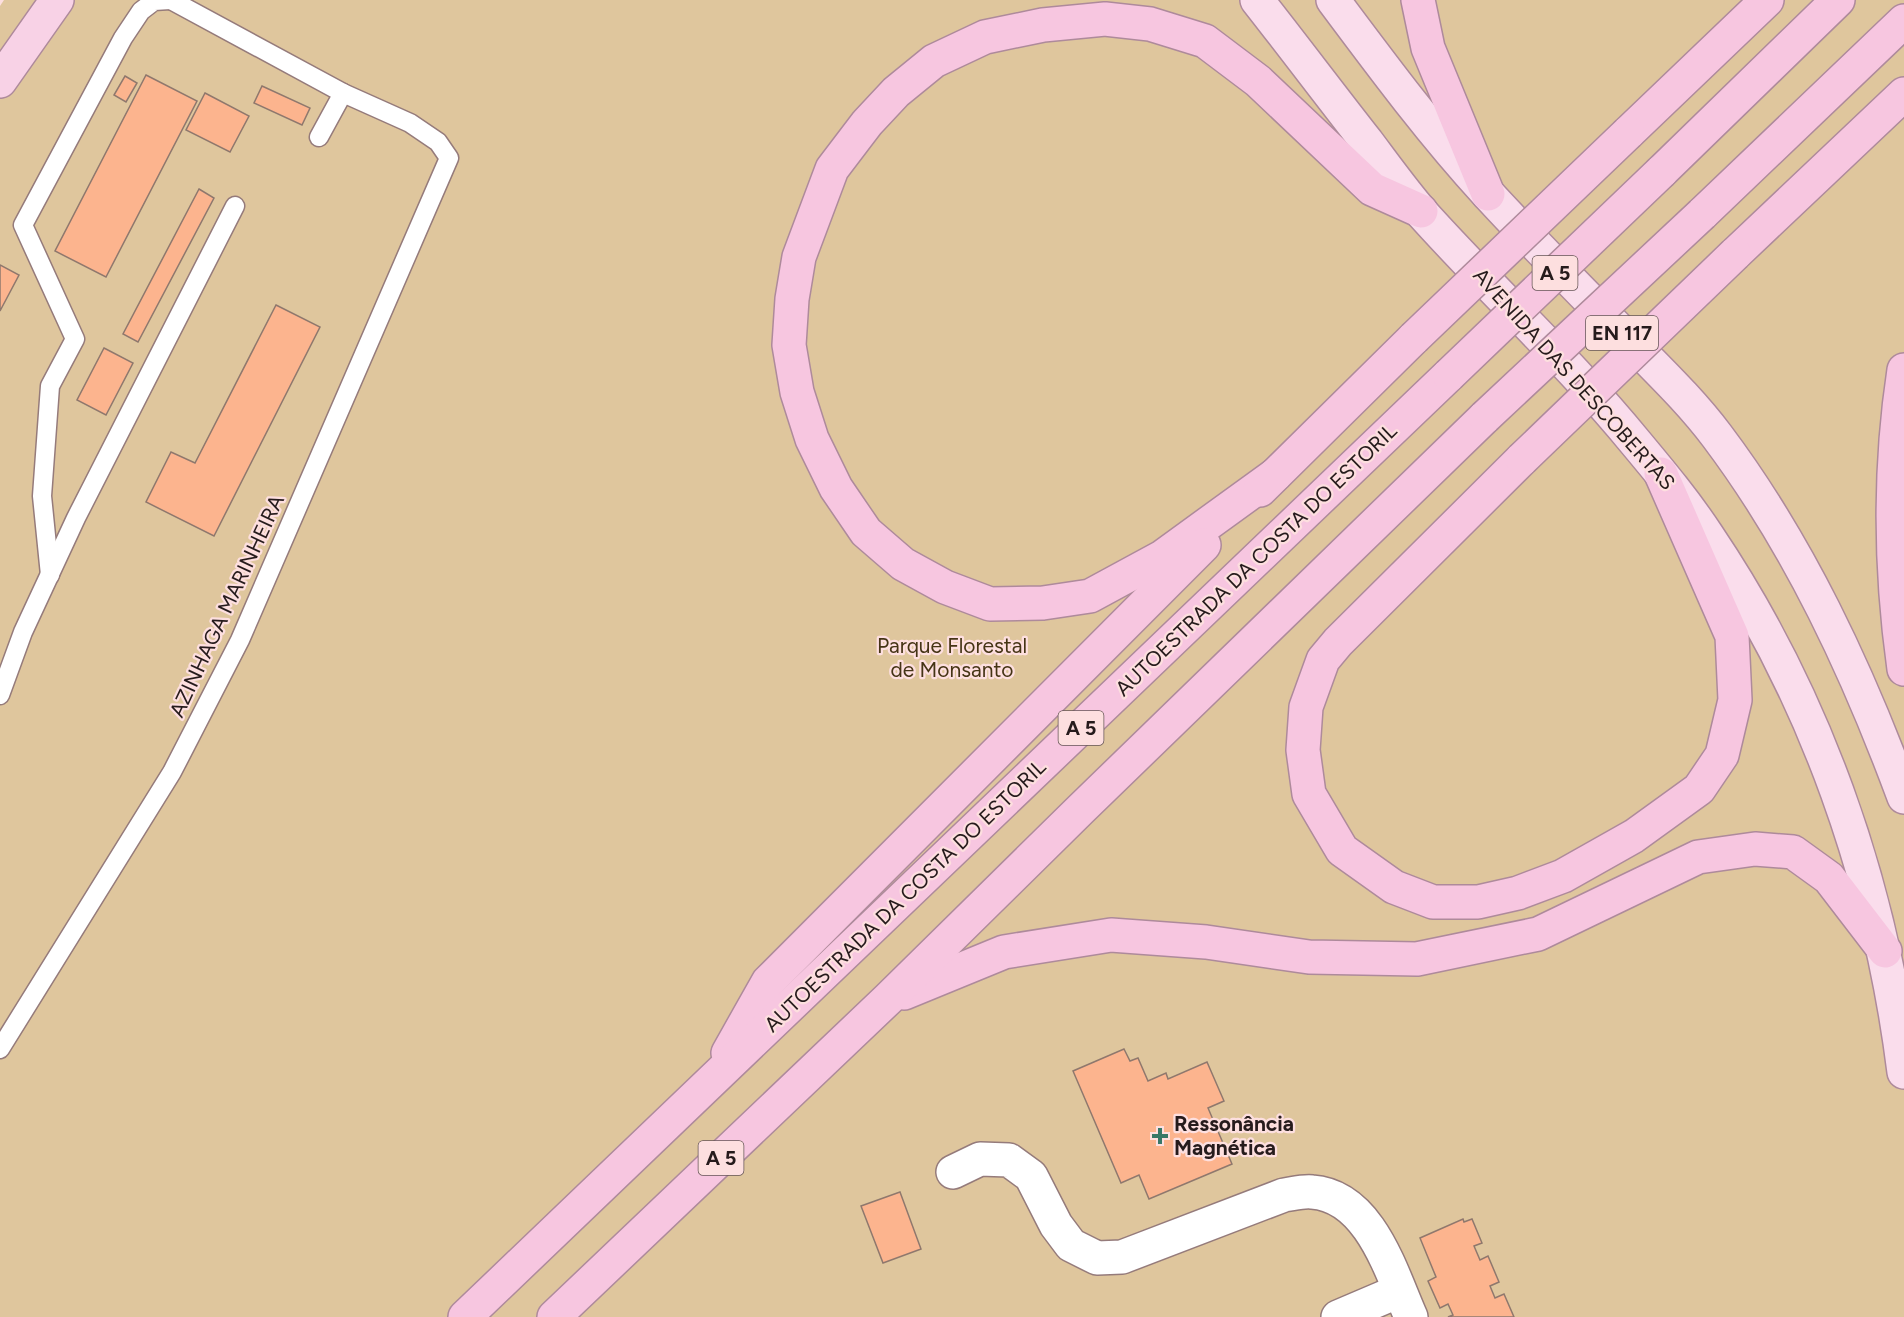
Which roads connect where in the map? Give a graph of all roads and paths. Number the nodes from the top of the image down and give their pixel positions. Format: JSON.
{"nodes":[{"id":1,"x":57,"y":0,"type":"edge"},
{"id":2,"x":170,"y":0,"type":"edge"},
{"id":3,"x":1257,"y":0,"type":"edge"},
{"id":4,"x":1333,"y":0,"type":"edge"},
{"id":5,"x":1418,"y":0,"type":"edge"},
{"id":6,"x":1767,"y":0,"type":"edge"},
{"id":7,"x":1838,"y":0,"type":"edge"},
{"id":8,"x":1904,"y":21,"type":"edge"},
{"id":9,"x":0,"y":81,"type":"edge"},
{"id":10,"x":343,"y":93,"type":"junction"},
{"id":11,"x":1904,"y":94,"type":"edge"},
{"id":12,"x":319,"y":137,"type":"dead end"},
{"id":13,"x":1488,"y":194,"type":"junction"},
{"id":14,"x":236,"y":206,"type":"dead end"},
{"id":15,"x":1421,"y":211,"type":"junction"},
{"id":16,"x":1904,"y":370,"type":"edge"},
{"id":17,"x":1661,"y":474,"type":"junction"},
{"id":18,"x":1275,"y":475,"type":"junction"},
{"id":19,"x":50,"y":575,"type":"junction"},
{"id":20,"x":1904,"y":669,"type":"edge"},
{"id":21,"x":0,"y":695,"type":"edge"},
{"id":22,"x":1904,"y":797,"type":"edge"},
{"id":23,"x":1885,"y":951,"type":"junction"},
{"id":24,"x":888,"y":999,"type":"junction"},
{"id":25,"x":0,"y":1049,"type":"edge"},
{"id":26,"x":1904,"y":1072,"type":"edge"},
{"id":27,"x":713,"y":1081,"type":"junction"},
{"id":28,"x":953,"y":1172,"type":"dead end"},
{"id":29,"x":1405,"y":1304,"type":"edge"},
{"id":30,"x":465,"y":1317,"type":"edge"},
{"id":31,"x":554,"y":1317,"type":"edge"},
{"id":32,"x":1338,"y":1317,"type":"edge"}],
"edges":[{"from":1,"to":9,"type":"highway"},
{"from":2,"to":10,"type":"lane"},
{"from":2,"to":19,"type":"lane"},
{"from":3,"to":15,"type":"main road","name":"AVENIDA DAS DESCOBERTAS"},
{"from":4,"to":13,"type":"main road","number":"EN 117"},
{"from":5,"to":13,"type":"highway"},
{"from":6,"to":18,"type":"highway","bridge":true},
{"from":7,"to":27,"type":"highway","name":"AUTOESTRADA DA COSTA DO ESTORIL","number":"A 5","bridge":true},
{"from":8,"to":24,"type":"highway","number":"A 5","bridge":true},
{"from":10,"to":12,"type":"lane"},
{"from":10,"to":25,"type":"lane","name":"AZINHAGA MARINHEIRA"},
{"from":11,"to":17,"type":"highway","bridge":true},
{"from":13,"to":22,"type":"main road","number":"EN 117"},
{"from":14,"to":19,"type":"lane"},
{"from":15,"to":17,"type":"main road","name":"AVENIDA DAS DESCOBERTAS"},
{"from":15,"to":18,"type":"highway"},
{"from":16,"to":20,"type":"highway"},
{"from":17,"to":23,"type":"main road","name":"AVENIDA DAS DESCOBERTAS"},
{"from":18,"to":27,"type":"highway"},
{"from":19,"to":21,"type":"lane"},
{"from":23,"to":24,"type":"highway"},
{"from":23,"to":26,"type":"main road","name":"AVENIDA DAS DESCOBERTAS"},
{"from":24,"to":31,"type":"highway","number":"A 5"},
{"from":27,"to":30,"type":"highway","name":"AUTOESTRADA DA COSTA DO ESTORIL","number":"A 5"},
{"from":28,"to":29,"type":"street"},
{"from":29,"to":32,"type":"street"}]}
